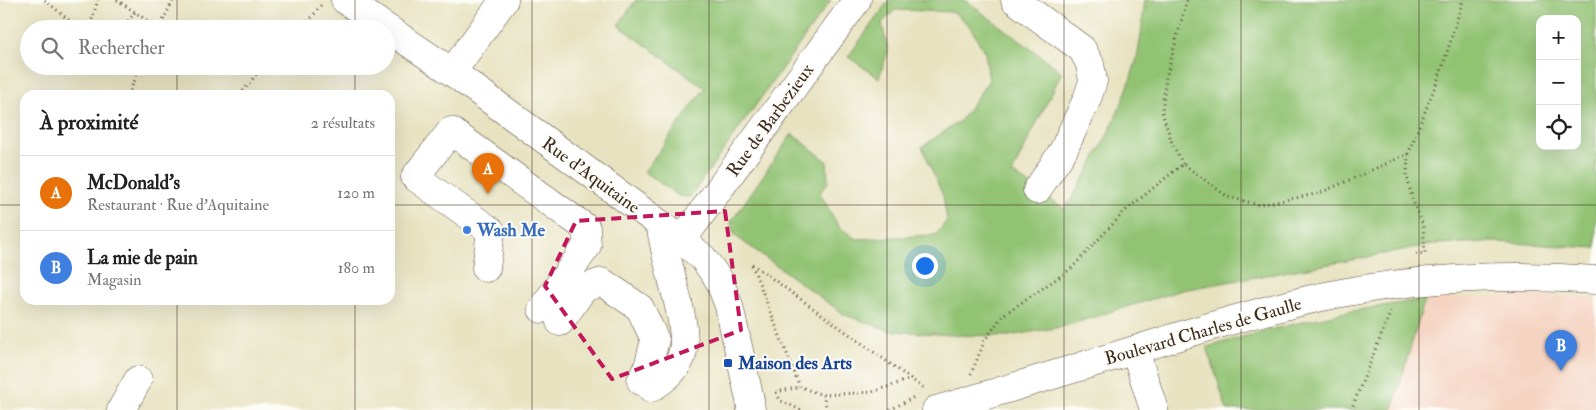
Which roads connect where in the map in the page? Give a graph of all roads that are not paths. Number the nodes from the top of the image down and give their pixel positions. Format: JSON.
{"nodes":[{"id":1,"x":345,"y":0,"type":"edge"},
{"id":2,"x":504,"y":0,"type":"edge"},
{"id":3,"x":857,"y":0,"type":"edge"},
{"id":4,"x":1015,"y":0,"type":"edge"},
{"id":5,"x":375,"y":20,"type":"edge"},
{"id":6,"x":395,"y":34,"type":"edge"},
{"id":7,"x":452,"y":72,"type":"junction"},
{"id":8,"x":1037,"y":190,"type":"dead end"},
{"id":9,"x":660,"y":224,"type":"junction"},
{"id":10,"x":682,"y":240,"type":"junction"},
{"id":11,"x":486,"y":268,"type":"dead end"},
{"id":12,"x":1596,"y":280,"type":"edge"},
{"id":13,"x":1135,"y":350,"type":"junction"},
{"id":14,"x":138,"y":380,"type":"dead end"},
{"id":15,"x":979,"y":395,"type":"edge"},
{"id":16,"x":931,"y":400,"type":"edge"},
{"id":17,"x":121,"y":410,"type":"edge"},
{"id":18,"x":751,"y":410,"type":"edge"},
{"id":19,"x":1154,"y":410,"type":"edge"}],
"edges":[{"from":1,"to":5,"type":"street","name":"Rue d'Aquitaine"},
{"from":2,"to":7,"type":"street"},
{"from":3,"to":10,"type":"street","name":"Rue de Barbezieux"},
{"from":4,"to":8,"type":"street"},
{"from":6,"to":7,"type":"street","name":"Rue d'Aquitaine"},
{"from":7,"to":9,"type":"street","name":"Rue d'Aquitaine"},
{"from":9,"to":10,"type":"street","name":"Rue d'Aquitaine"},
{"from":9,"to":11,"type":"street"},
{"from":10,"to":18,"type":"street","name":"Rue d'Aquitaine"},
{"from":12,"to":13,"type":"street","name":"Boulevard Charles de Gaulle"},
{"from":13,"to":15,"type":"street","name":"Boulevard Charles de Gaulle"},
{"from":13,"to":19,"type":"street"},
{"from":14,"to":17,"type":"street"},
{"from":15,"to":16,"type":"street","name":"Boulevard Charles de Gaulle"}]}
